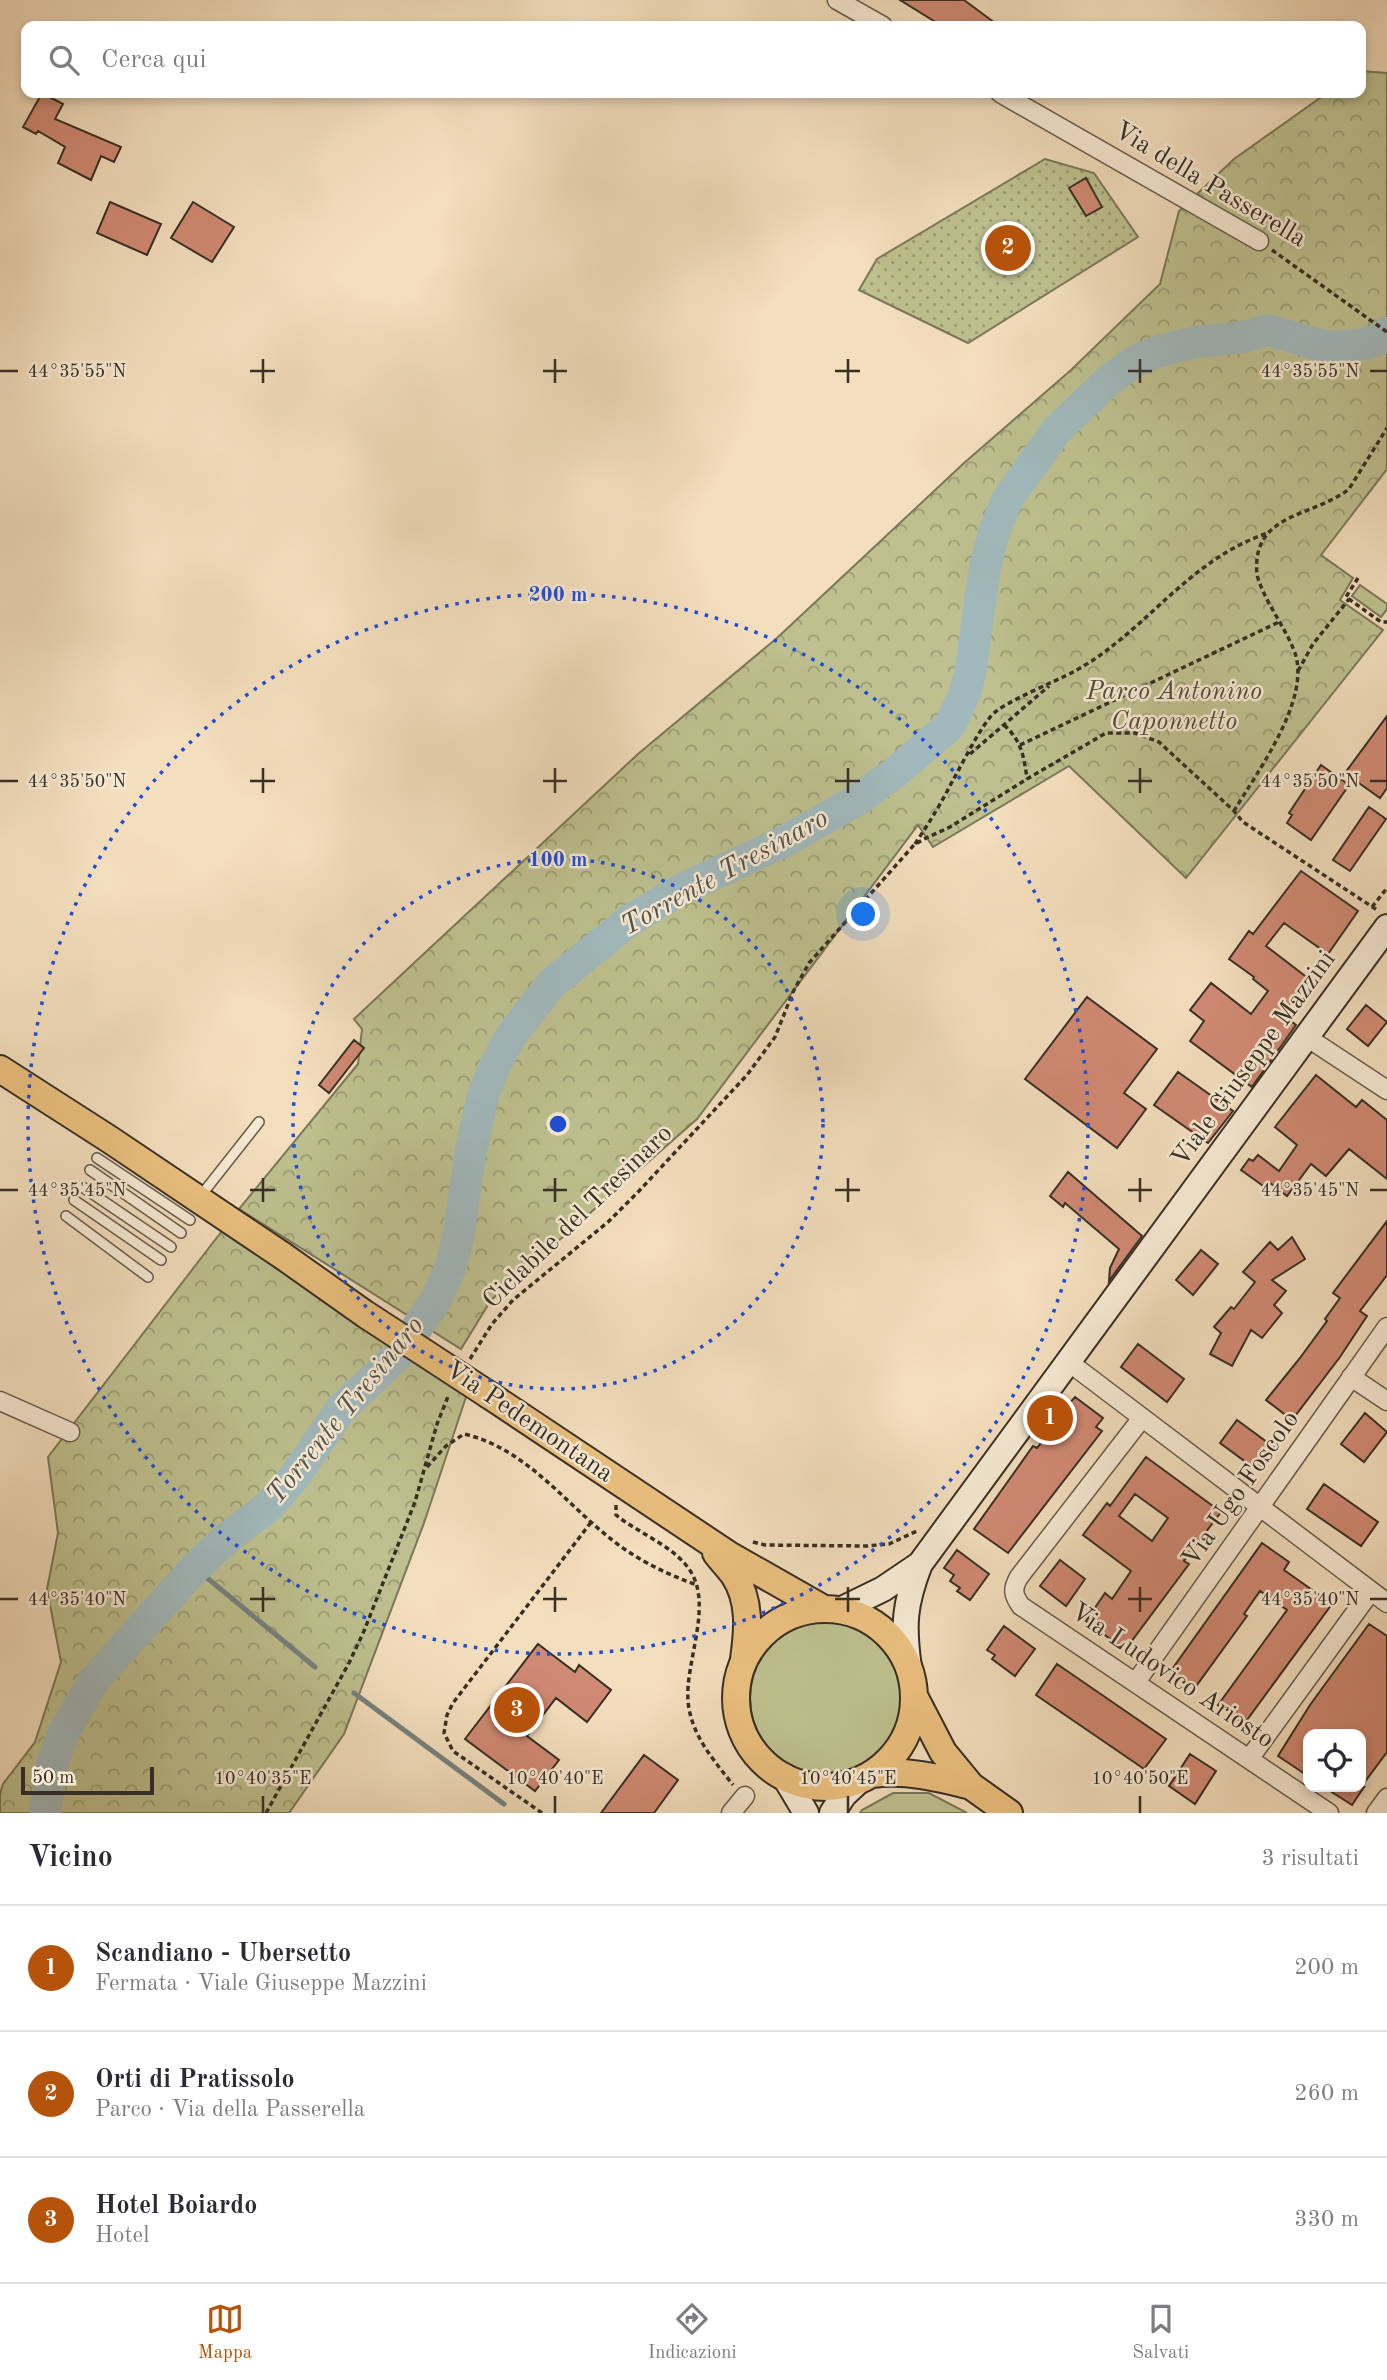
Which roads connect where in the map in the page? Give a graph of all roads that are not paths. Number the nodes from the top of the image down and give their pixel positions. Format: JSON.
{"nodes":[{"id":1,"x":837,"y":0,"type":"edge"},
{"id":2,"x":874,"y":21,"type":"edge"},
{"id":3,"x":1009,"y":98,"type":"edge"},
{"id":4,"x":1259,"y":241,"type":"road end"},
{"id":5,"x":1387,"y":927,"type":"edge"},
{"id":6,"x":1308,"y":1038,"type":"junction"},
{"id":7,"x":0,"y":1069,"type":"edge"},
{"id":8,"x":1387,"y":1090,"type":"edge"},
{"id":9,"x":259,"y":1122,"type":"dead end"},
{"id":10,"x":97,"y":1158,"type":"dead end"},
{"id":11,"x":90,"y":1170,"type":"dead end"},
{"id":12,"x":81,"y":1186,"type":"dead end"},
{"id":13,"x":74,"y":1200,"type":"dead end"},
{"id":14,"x":194,"y":1210,"type":"junction"},
{"id":15,"x":66,"y":1216,"type":"dead end"},
{"id":16,"x":181,"y":1233,"type":"dead end"},
{"id":17,"x":171,"y":1247,"type":"dead end"},
{"id":18,"x":161,"y":1260,"type":"dead end"},
{"id":19,"x":148,"y":1277,"type":"dead end"},
{"id":20,"x":1387,"y":1326,"type":"edge"},
{"id":21,"x":1070,"y":1363,"type":"junction"},
{"id":22,"x":1351,"y":1377,"type":"junction"},
{"id":23,"x":0,"y":1401,"type":"edge"},
{"id":24,"x":1387,"y":1401,"type":"edge"},
{"id":25,"x":1142,"y":1418,"type":"junction"},
{"id":26,"x":70,"y":1432,"type":"dead end"},
{"id":27,"x":1261,"y":1507,"type":"junction"},
{"id":28,"x":706,"y":1541,"type":"junction"},
{"id":29,"x":920,"y":1564,"type":"junction"},
{"id":30,"x":1371,"y":1591,"type":"junction"},
{"id":31,"x":1387,"y":1603,"type":"edge"},
{"id":32,"x":832,"y":1610,"type":"junction"},
{"id":33,"x":744,"y":1662,"type":"junction"},
{"id":34,"x":909,"y":1668,"type":"junction"},
{"id":35,"x":1136,"y":1682,"type":"junction"},
{"id":36,"x":915,"y":1698,"type":"junction"},
{"id":37,"x":1249,"y":1759,"type":"junction"},
{"id":38,"x":784,"y":1776,"type":"junction"},
{"id":39,"x":866,"y":1777,"type":"junction"},
{"id":40,"x":971,"y":1786,"type":"junction"},
{"id":41,"x":745,"y":1796,"type":"road end"},
{"id":42,"x":1387,"y":1798,"type":"edge"},
{"id":43,"x":731,"y":1813,"type":"edge"},
{"id":44,"x":806,"y":1813,"type":"edge"},
{"id":45,"x":832,"y":1813,"type":"edge"},
{"id":46,"x":1009,"y":1813,"type":"edge"},
{"id":47,"x":1329,"y":1813,"type":"edge"},
{"id":48,"x":1376,"y":1813,"type":"edge"}],
"edges":[{"from":1,"to":2,"type":"street"},
{"from":3,"to":4,"type":"street","name":"Via della Passerella"},
{"from":5,"to":6,"type":"street","name":"Viale Giuseppe Mazzini"},
{"from":6,"to":8,"type":"street"},
{"from":6,"to":21,"type":"street","name":"Viale Giuseppe Mazzini"},
{"from":7,"to":14,"type":"main road","name":"Via Pedemontana"},
{"from":9,"to":14,"type":"lane"},
{"from":10,"to":14,"type":"lane"},
{"from":11,"to":16,"type":"lane"},
{"from":12,"to":17,"type":"lane"},
{"from":13,"to":18,"type":"lane"},
{"from":14,"to":28,"type":"main road","name":"Via Pedemontana","bridge":true},
{"from":15,"to":19,"type":"lane"},
{"from":20,"to":22,"type":"street","name":"Via Ugo Foscolo"},
{"from":21,"to":25,"type":"street"},
{"from":21,"to":29,"type":"street","name":"Viale Giuseppe Mazzini"},
{"from":22,"to":24,"type":"street"},
{"from":22,"to":27,"type":"street","name":"Via Ugo Foscolo"},
{"from":23,"to":26,"type":"street"},
{"from":25,"to":27,"type":"street"},
{"from":25,"to":35,"type":"street","name":"Via Ludovico Ariosto"},
{"from":27,"to":30,"type":"street"},
{"from":27,"to":35,"type":"street","name":"Via Ugo Foscolo"},
{"from":28,"to":32,"type":"main road","name":"Via Pedemontana"},
{"from":28,"to":33,"type":"main road","name":"Via Pedemontana"},
{"from":29,"to":32,"type":"street","name":"Viale Giuseppe Mazzini"},
{"from":29,"to":34,"type":"street","name":"Viale Giuseppe Mazzini"},
{"from":30,"to":31,"type":"street"},
{"from":30,"to":37,"type":"street"},
{"from":32,"to":33,"type":"main road","name":"Via Pedemontana"},
{"from":32,"to":34,"type":"main road","name":"Via Pedemontana"},
{"from":33,"to":38,"type":"main road","name":"Via Pedemontana"},
{"from":34,"to":36,"type":"main road","name":"Via Pedemontana"},
{"from":35,"to":37,"type":"street","name":"Via Ludovico Ariosto"},
{"from":36,"to":39,"type":"main road","name":"Via Pedemontana"},
{"from":36,"to":40,"type":"main road","name":"Via Pedemontana"},
{"from":37,"to":47,"type":"street","name":"Via Ludovico Ariosto"},
{"from":38,"to":39,"type":"main road","name":"Via Pedemontana"},
{"from":38,"to":44,"type":"street"},
{"from":39,"to":40,"type":"main road","name":"Via Pedemontana"},
{"from":39,"to":45,"type":"street"},
{"from":40,"to":46,"type":"main road","name":"Via Pedemontana"},
{"from":41,"to":43,"type":"street"},
{"from":42,"to":48,"type":"street"}]}
